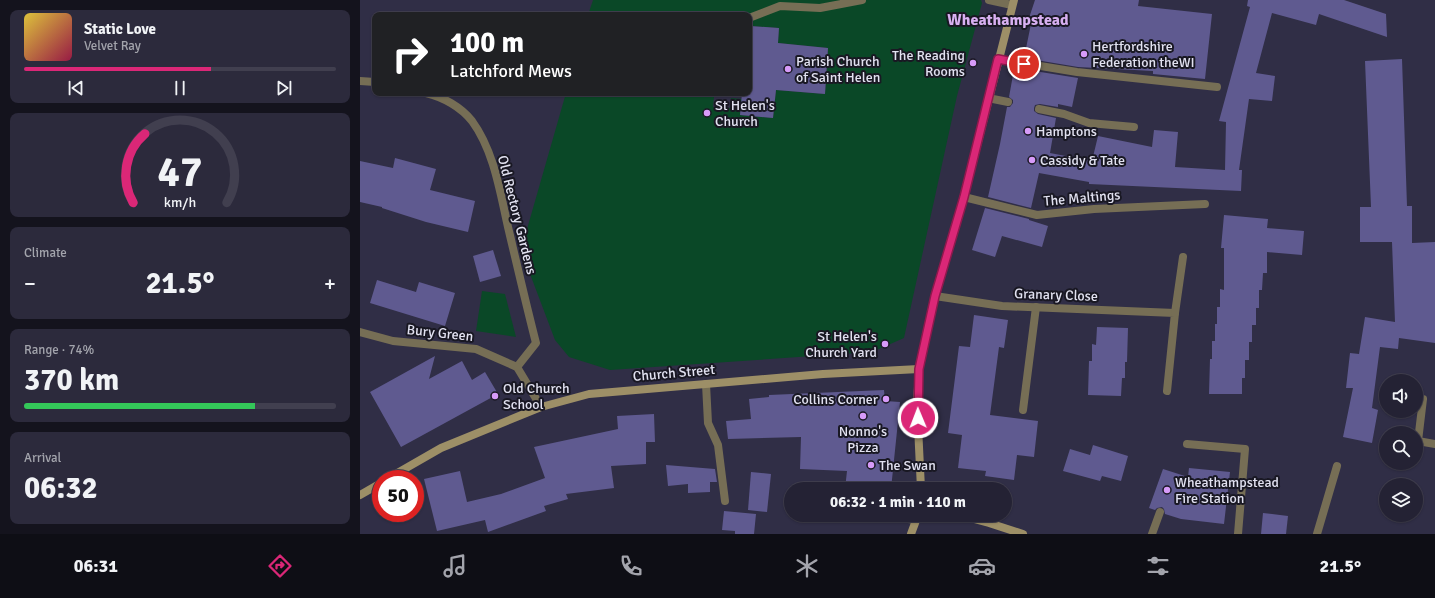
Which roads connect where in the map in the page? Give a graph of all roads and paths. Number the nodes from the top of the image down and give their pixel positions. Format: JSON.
{"nodes":[{"id":1,"x":862,"y":0,"type":"edge"},
{"id":2,"x":989,"y":0,"type":"edge"},
{"id":3,"x":1013,"y":2,"type":"edge"},
{"id":4,"x":752,"y":17,"type":"edge"},
{"id":5,"x":998,"y":59,"type":"junction"},
{"id":6,"x":360,"y":81,"type":"edge"},
{"id":7,"x":372,"y":82,"type":"edge"},
{"id":8,"x":1217,"y":87,"type":"dead end"},
{"id":9,"x":436,"y":96,"type":"edge"},
{"id":10,"x":988,"y":98,"type":"junction"},
{"id":11,"x":1008,"y":102,"type":"dead end"},
{"id":12,"x":1039,"y":109,"type":"dead end"},
{"id":13,"x":1134,"y":127,"type":"dead end"},
{"id":14,"x":964,"y":197,"type":"junction"},
{"id":15,"x":1206,"y":204,"type":"dead end"},
{"id":16,"x":1182,"y":257,"type":"dead end"},
{"id":17,"x":935,"y":296,"type":"junction"},
{"id":18,"x":1036,"y":307,"type":"junction"},
{"id":19,"x":1176,"y":312,"type":"junction"},
{"id":20,"x":360,"y":332,"type":"edge"},
{"id":21,"x":517,"y":367,"type":"junction"},
{"id":22,"x":919,"y":369,"type":"junction"},
{"id":23,"x":706,"y":384,"type":"junction"},
{"id":24,"x":1167,"y":392,"type":"dead end"},
{"id":25,"x":541,"y":407,"type":"junction"},
{"id":26,"x":1023,"y":410,"type":"dead end"},
{"id":27,"x":1421,"y":418,"type":"edge"},
{"id":28,"x":1187,"y":444,"type":"dead end"},
{"id":29,"x":1435,"y":444,"type":"edge"},
{"id":30,"x":1337,"y":466,"type":"dead end"},
{"id":31,"x":403,"y":470,"type":"edge"},
{"id":32,"x":921,"y":482,"type":"edge"},
{"id":33,"x":372,"y":487,"type":"edge"},
{"id":34,"x":362,"y":492,"type":"edge"},
{"id":35,"x":725,"y":501,"type":"dead end"},
{"id":36,"x":1160,"y":512,"type":"dead end"},
{"id":37,"x":916,"y":522,"type":"edge"},
{"id":38,"x":985,"y":522,"type":"edge"},
{"id":39,"x":911,"y":534,"type":"edge"},
{"id":40,"x":1023,"y":534,"type":"edge"},
{"id":41,"x":1152,"y":534,"type":"edge"},
{"id":42,"x":1238,"y":534,"type":"edge"},
{"id":43,"x":1317,"y":534,"type":"edge"}],
"edges":[{"from":1,"to":4,"type":"street"},
{"from":2,"to":3,"type":"street"},
{"from":3,"to":5,"type":"street"},
{"from":5,"to":8,"type":"street"},
{"from":5,"to":10,"type":"street"},
{"from":6,"to":7,"type":"street"},
{"from":9,"to":21,"type":"street","name":"Old Rectory Gardens"},
{"from":10,"to":11,"type":"street"},
{"from":10,"to":14,"type":"street"},
{"from":12,"to":13,"type":"street"},
{"from":14,"to":15,"type":"street","name":"The Maltings"},
{"from":14,"to":17,"type":"street"},
{"from":16,"to":19,"type":"street"},
{"from":17,"to":18,"type":"street","name":"Granary Close"},
{"from":17,"to":22,"type":"street"},
{"from":18,"to":19,"type":"street","name":"Granary Close"},
{"from":18,"to":26,"type":"street"},
{"from":19,"to":24,"type":"street"},
{"from":20,"to":21,"type":"street","name":"Bury Green"},
{"from":21,"to":25,"type":"street"},
{"from":22,"to":23,"type":"street","name":"Church Street"},
{"from":22,"to":32,"type":"street"},
{"from":23,"to":25,"type":"street","name":"Church Street"},
{"from":23,"to":35,"type":"street"},
{"from":25,"to":31,"type":"street","name":"Church Street"},
{"from":27,"to":29,"type":"street"},
{"from":28,"to":42,"type":"street"},
{"from":30,"to":43,"type":"street"},
{"from":33,"to":34,"type":"street"},
{"from":36,"to":41,"type":"street"},
{"from":37,"to":39,"type":"street"},
{"from":38,"to":40,"type":"street"}]}
